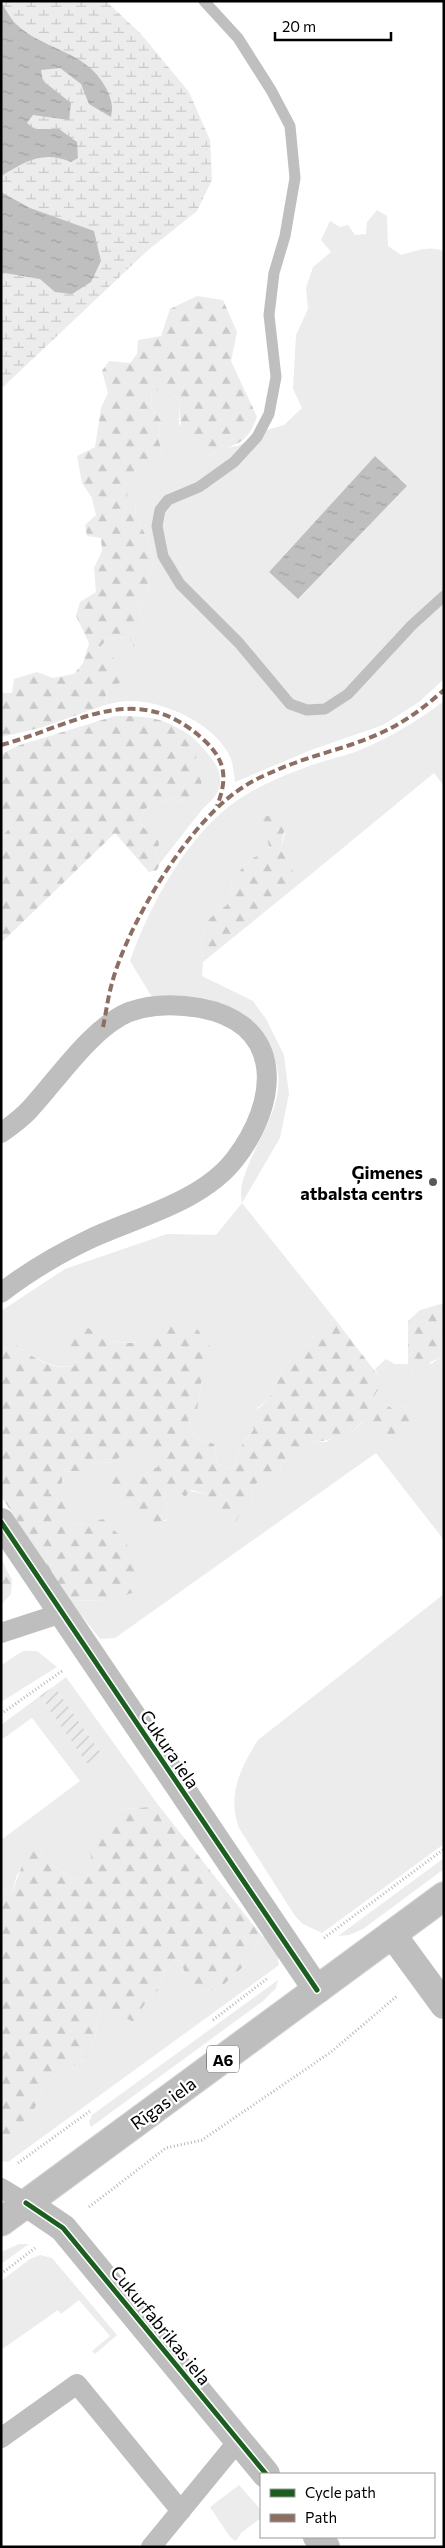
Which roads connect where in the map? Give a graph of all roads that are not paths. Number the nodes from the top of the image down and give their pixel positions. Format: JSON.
{"nodes":[{"id":1,"x":1,"y":1134,"type":"edge"},
{"id":2,"x":1,"y":1292,"type":"edge"},
{"id":3,"x":1,"y":1522,"type":"edge"},
{"id":4,"x":62,"y":1613,"type":"junction"},
{"id":5,"x":1,"y":1633,"type":"edge"},
{"id":6,"x":444,"y":1896,"type":"edge"},
{"id":7,"x":392,"y":1934,"type":"junction"},
{"id":8,"x":317,"y":1990,"type":"junction"},
{"id":9,"x":444,"y":2005,"type":"edge"},
{"id":10,"x":1,"y":2188,"type":"edge"},
{"id":11,"x":26,"y":2204,"type":"junction"},
{"id":12,"x":1,"y":2222,"type":"edge"},
{"id":13,"x":1,"y":2438,"type":"edge"},
{"id":14,"x":238,"y":2441,"type":"junction"},
{"id":15,"x":265,"y":2473,"type":"edge"},
{"id":16,"x":181,"y":2511,"type":"junction"},
{"id":17,"x":151,"y":2547,"type":"edge"}],
"edges":[{"from":1,"to":2,"type":"lane"},
{"from":3,"to":4,"type":"main road","name":"Cukura iela"},
{"from":4,"to":5,"type":"lane"},
{"from":4,"to":8,"type":"main road","name":"Cukura iela"},
{"from":6,"to":7,"type":"main road","name":"Rīgas iela","number":"A6"},
{"from":7,"to":8,"type":"main road","name":"Rīgas iela","number":"A6"},
{"from":7,"to":9,"type":"main road"},
{"from":8,"to":11,"type":"main road","name":"Rīgas iela","number":"A6"},
{"from":10,"to":11,"type":"lane"},
{"from":11,"to":12,"type":"main road","name":"Rīgas iela","number":"A6"},
{"from":11,"to":14,"type":"main road","name":"Cukurfabrikas iela"},
{"from":13,"to":16,"type":"lane"},
{"from":14,"to":15,"type":"main road","name":"Cukurfabrikas iela"},
{"from":14,"to":16,"type":"lane"},
{"from":16,"to":17,"type":"lane"}]}
